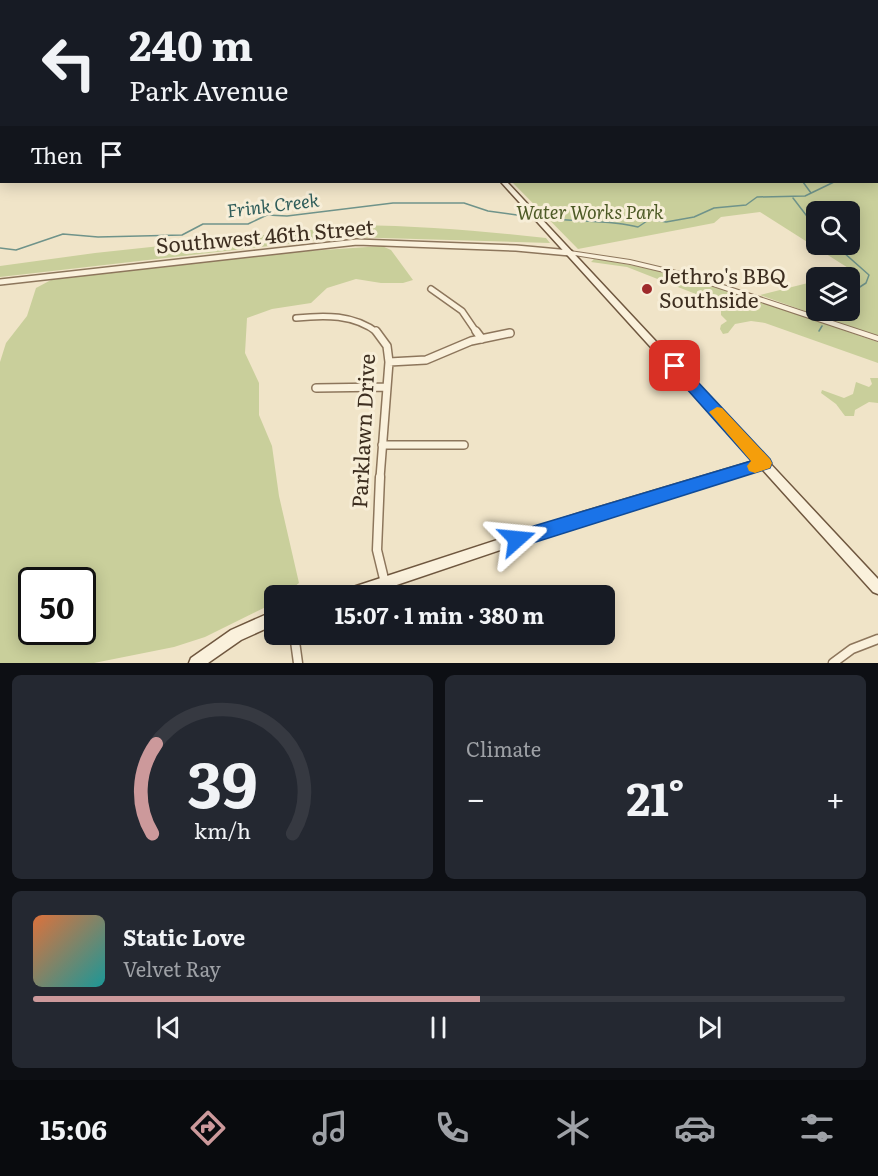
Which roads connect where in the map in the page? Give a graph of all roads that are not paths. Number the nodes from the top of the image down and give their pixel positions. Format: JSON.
{"nodes":[{"id":1,"x":505,"y":183,"type":"edge"},
{"id":2,"x":570,"y":253,"type":"junction"},
{"id":3,"x":0,"y":282,"type":"edge"},
{"id":4,"x":431,"y":289,"type":"dead end"},
{"id":5,"x":296,"y":318,"type":"dead end"},
{"id":6,"x":510,"y":333,"type":"dead end"},
{"id":7,"x":482,"y":339,"type":"junction"},
{"id":8,"x":878,"y":339,"type":"edge"},
{"id":9,"x":389,"y":362,"type":"junction"},
{"id":10,"x":386,"y":387,"type":"junction"},
{"id":11,"x":316,"y":388,"type":"dead end"},
{"id":12,"x":382,"y":445,"type":"junction"},
{"id":13,"x":464,"y":445,"type":"dead end"},
{"id":14,"x":764,"y":463,"type":"junction"},
{"id":15,"x":385,"y":583,"type":"junction"},
{"id":16,"x":379,"y":585,"type":"edge"},
{"id":17,"x":878,"y":588,"type":"edge"},
{"id":18,"x":264,"y":622,"type":"edge"},
{"id":19,"x":878,"y":639,"type":"edge"},
{"id":20,"x":296,"y":645,"type":"edge"},
{"id":21,"x":196,"y":663,"type":"edge"},
{"id":22,"x":298,"y":663,"type":"edge"},
{"id":23,"x":833,"y":663,"type":"edge"}],
"edges":[{"from":1,"to":2,"type":"main road"},
{"from":2,"to":3,"type":"street","name":"Southwest 46th Street"},
{"from":2,"to":8,"type":"street"},
{"from":2,"to":14,"type":"main road"},
{"from":4,"to":7,"type":"street"},
{"from":5,"to":9,"type":"street","name":"Parklawn Drive"},
{"from":6,"to":7,"type":"street"},
{"from":7,"to":9,"type":"street"},
{"from":9,"to":10,"type":"street","name":"Parklawn Drive"},
{"from":10,"to":11,"type":"street"},
{"from":10,"to":12,"type":"street","name":"Parklawn Drive"},
{"from":12,"to":13,"type":"street"},
{"from":12,"to":15,"type":"street","name":"Parklawn Drive"},
{"from":14,"to":15,"type":"main road"},
{"from":14,"to":17,"type":"main road"},
{"from":15,"to":16,"type":"main road"},
{"from":18,"to":21,"type":"main road"},
{"from":19,"to":23,"type":"street"},
{"from":20,"to":22,"type":"street"}]}
